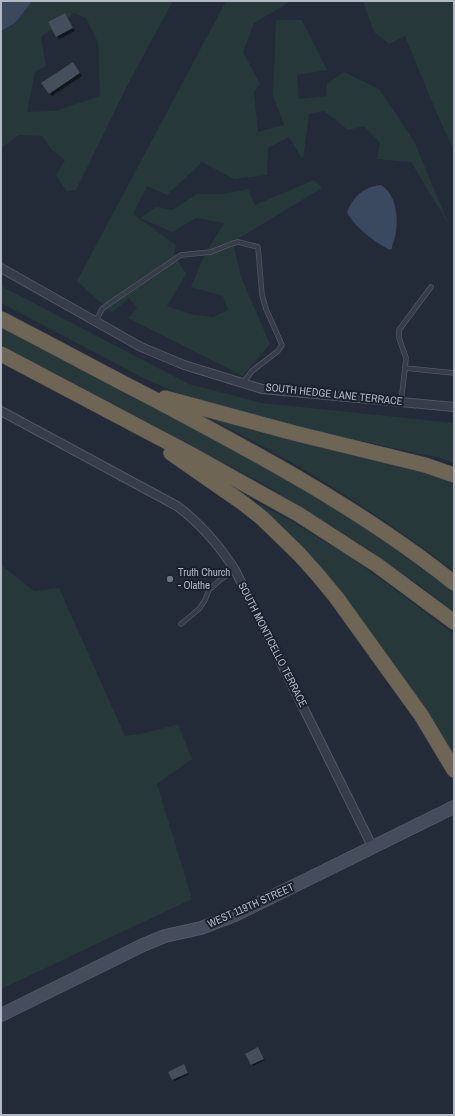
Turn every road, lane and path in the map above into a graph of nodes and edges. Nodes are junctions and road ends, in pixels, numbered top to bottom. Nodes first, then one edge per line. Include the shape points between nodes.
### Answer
1 (1, 268) edge
2 (431, 287) dead end
3 (1, 318) edge
4 (96, 322) junction
5 (1, 354) edge
6 (405, 368) junction
7 (454, 373) edge
8 (243, 383) junction
9 (134, 389) junction
10 (401, 402) junction
11 (454, 407) edge
12 (1, 411) edge
13 (118, 416) junction
14 (454, 475) edge
15 (235, 570) junction
16 (454, 583) edge
17 (454, 622) edge
18 (181, 624) dead end
19 (454, 770) edge
20 (454, 807) edge
21 (373, 848) junction
22 (1, 1015) edge

1 - 4 street, SOUTH HEDGE LANE TERRACE
2 - 6 lane via 399,330 406,358
3 - 9 highway
4 - 8 street, SOUTH HEDGE LANE TERRACE via 141,347 184,365
4 - 8 lane via 102,310 110,303 180,255 211,252 238,242 258,247 262,295 282,345 252,371
5 - 13 highway
6 - 7 lane
6 - 10 lane
8 - 10 street, SOUTH HEDGE LANE TERRACE via 262,389
9 - 14 highway
9 - 16 highway via 311,485 395,539
10 - 11 street, SOUTH HEDGE LANE TERRACE
12 - 15 street, SOUTH MONTICELLO TERRACE via 189,514 212,537
13 - 17 highway via 298,514 377,565
13 - 19 highway via 243,503 299,554 366,637
15 - 18 lane via 209,590 199,609
15 - 21 street, SOUTH MONTICELLO TERRACE
20 - 21 main road, WEST 119TH STREET
21 - 22 main road, WEST 119TH STREET via 220,922 165,936 144,945

